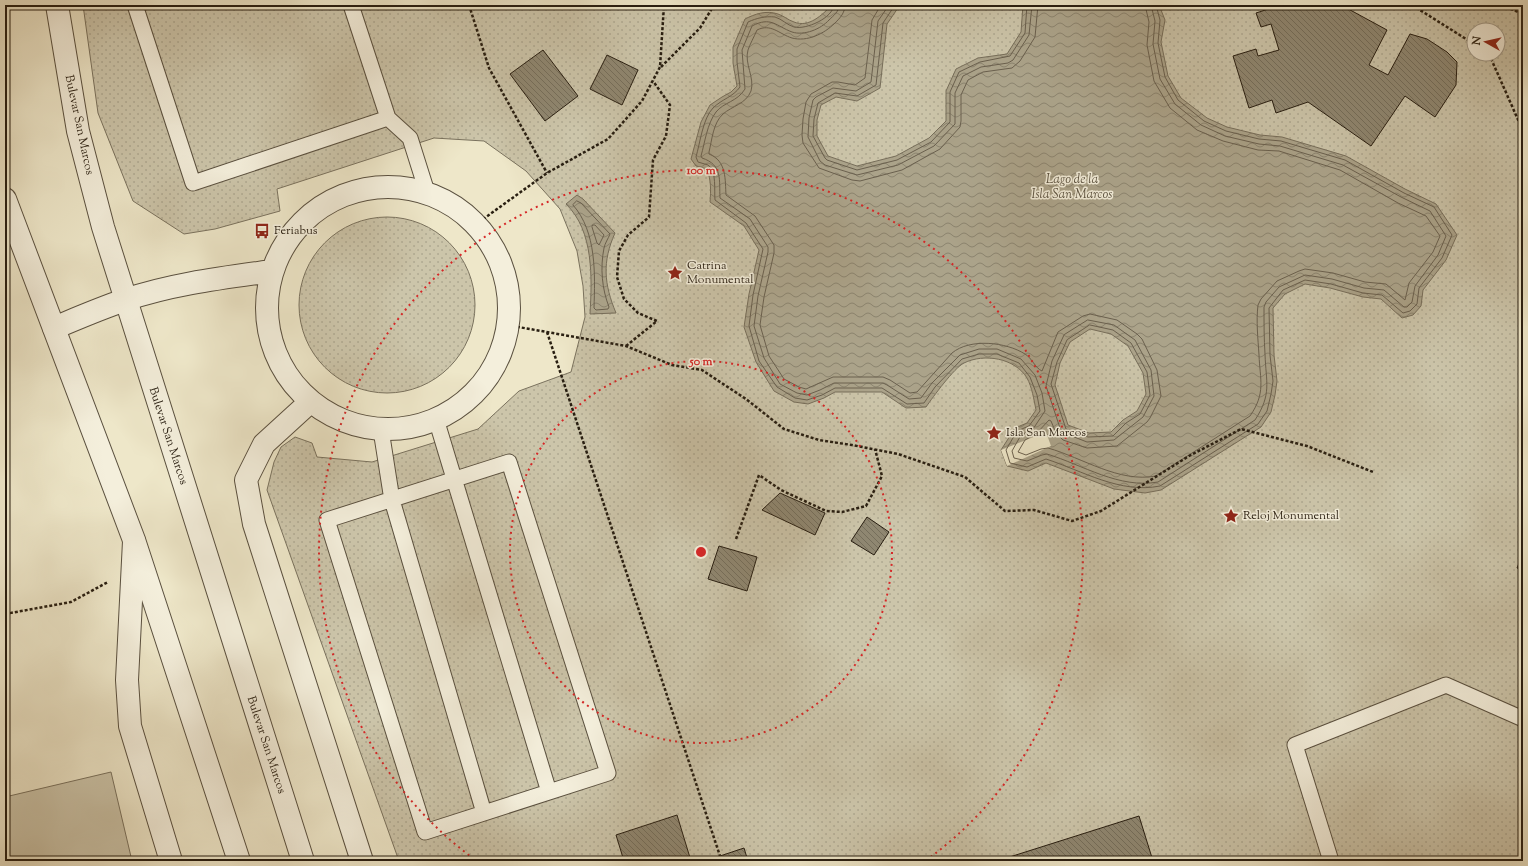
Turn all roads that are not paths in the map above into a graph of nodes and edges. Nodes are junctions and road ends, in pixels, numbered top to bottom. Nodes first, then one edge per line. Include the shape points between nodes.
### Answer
1 (57, 5) edge
2 (135, 5) edge
3 (352, 5) edge
4 (388, 118) junction
5 (427, 192) junction
6 (5, 199) edge
7 (272, 271) junction
8 (126, 300) junction
9 (54, 328) junction
10 (310, 402) junction
11 (436, 418) junction
12 (381, 430) junction
13 (454, 479) junction
14 (392, 500) junction
15 (134, 540) junction
16 (1523, 719) edge
17 (548, 792) junction
18 (484, 813) junction
19 (171, 861) edge
20 (239, 861) edge
21 (302, 861) edge
22 (362, 861) edge
23 (1331, 861) edge

1 - 8 street, Bulevar San Marcos via 78,131 103,227
2 - 4 lane via 193,183
3 - 4 lane
4 - 5 lane via 410,138
5 - 7 street via 389,186 351,191 316,209 289,236
5 - 11 street via 461,210 488,238 504,273 509,311 502,350 483,384 455,410
6 - 9 street
7 - 8 street via 195,282
7 - 10 street via 266,307 271,343 286,376
8 - 9 street
8 - 21 street, Bulevar San Marcos
9 - 15 street
10 - 12 street via 344,422
10 - 22 street via 264,444 246,480 254,524
11 - 12 street via 420,426
11 - 13 lane
12 - 14 lane
13 - 14 lane
13 - 17 lane
13 - 17 lane via 509,462 608,774
14 - 18 lane
14 - 18 lane via 327,520 425,832
15 - 19 street via 127,680 130,726
15 - 20 street
16 - 23 lane via 1446,685 1295,745
17 - 18 lane

